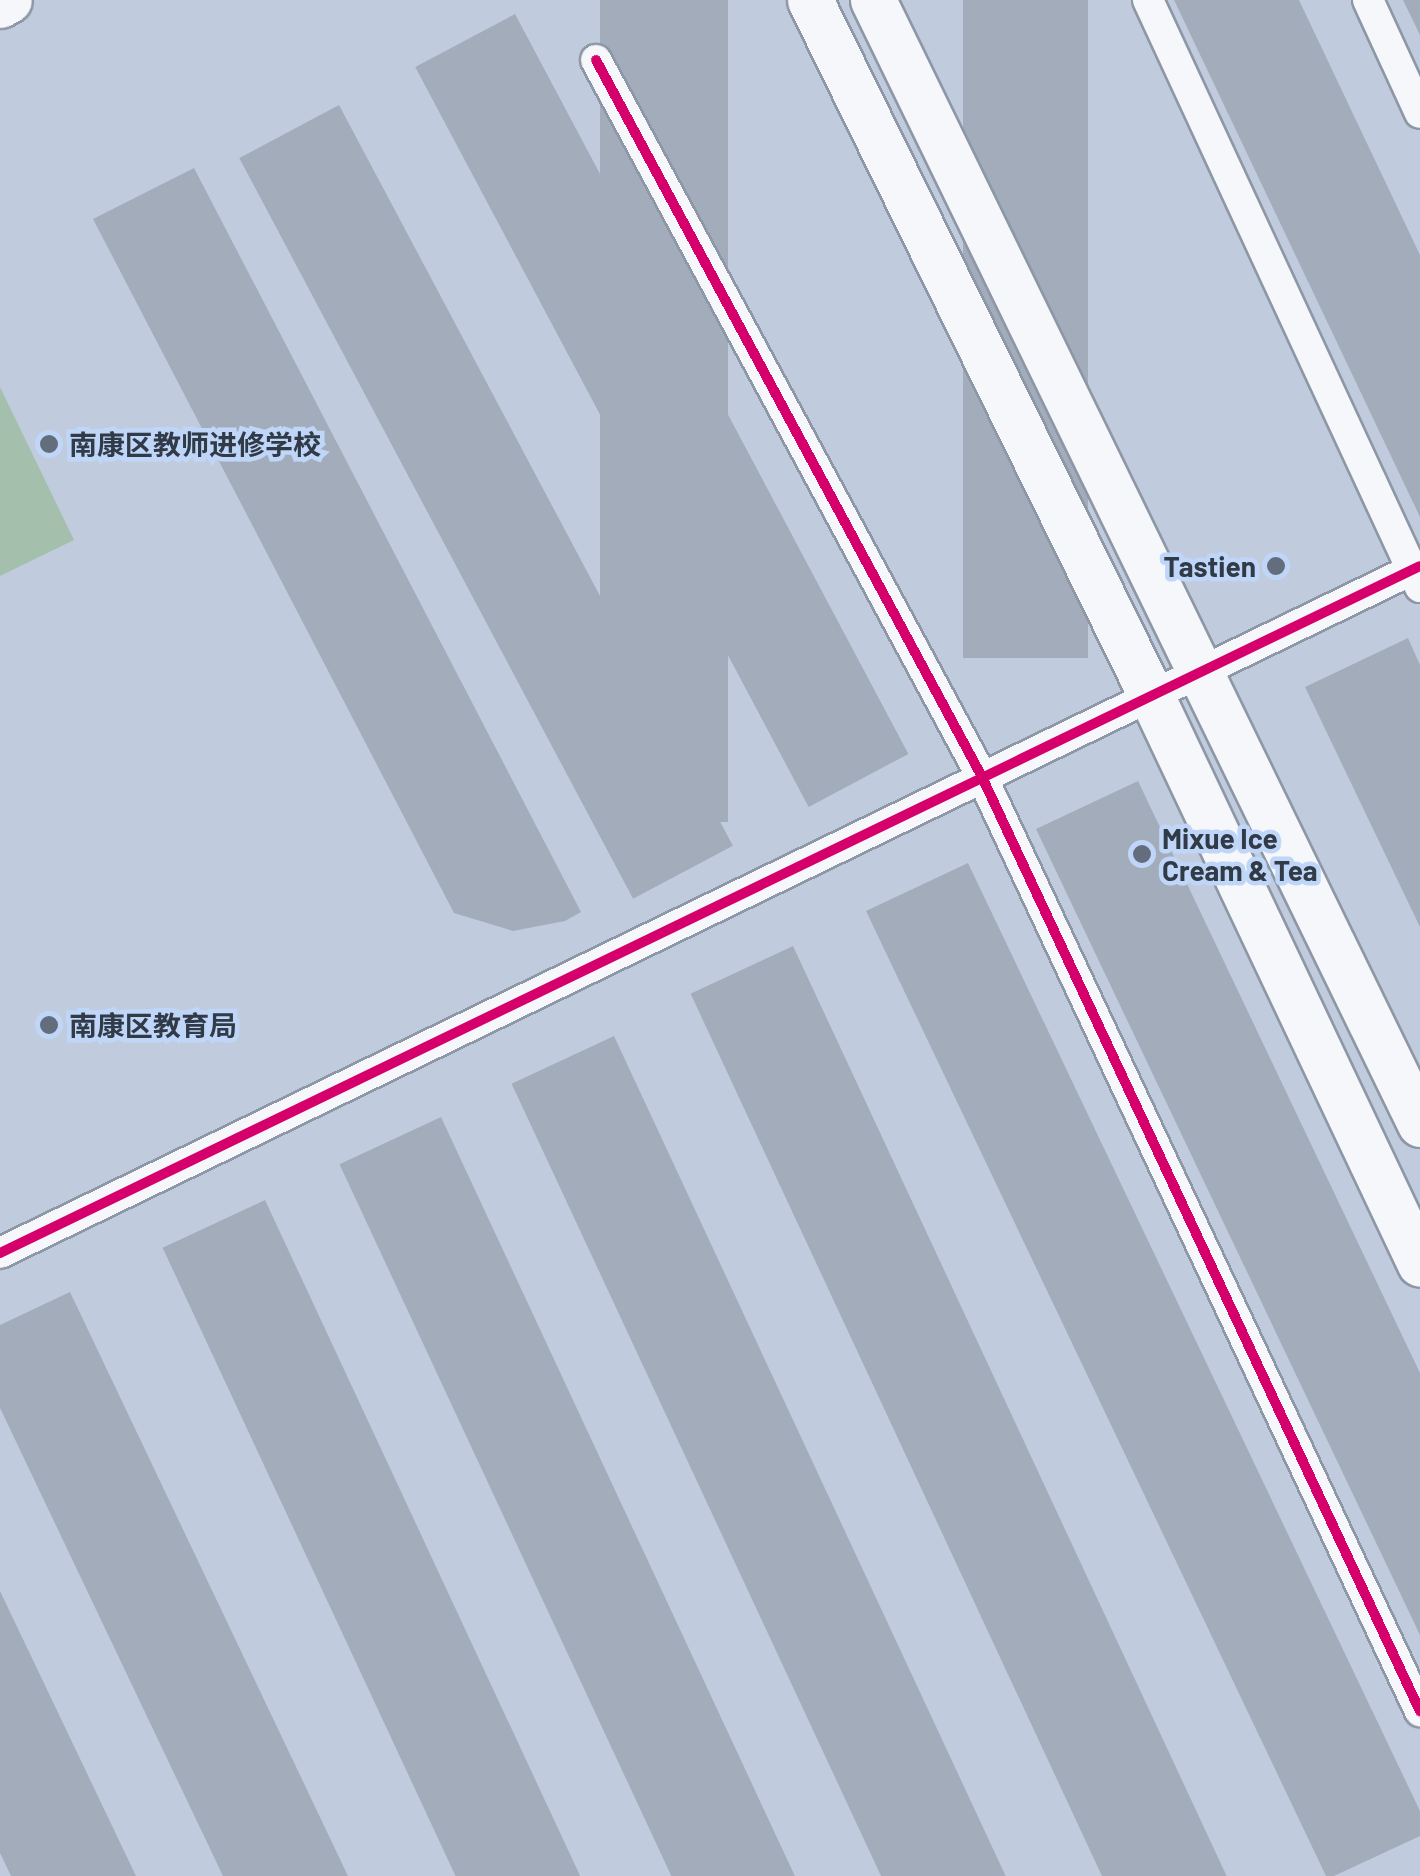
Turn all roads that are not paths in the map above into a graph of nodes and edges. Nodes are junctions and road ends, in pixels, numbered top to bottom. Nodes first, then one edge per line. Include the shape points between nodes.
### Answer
1 (10, 0) edge
2 (810, 0) edge
3 (873, 0) edge
4 (1148, 0) edge
5 (1368, 0) edge
6 (0, 5) edge
7 (596, 60) dead end
8 (1420, 113) edge
9 (1417, 574) edge
10 (1200, 672) junction
11 (1152, 696) junction
12 (982, 777) junction
13 (1420, 1124) edge
14 (0, 1253) edge
15 (1420, 1264) edge
16 (1420, 1711) edge

1 - 6 main road
2 - 11 main road
3 - 10 main road
4 - 9 street
5 - 8 street
7 - 12 street
9 - 10 street
10 - 11 street
10 - 13 main road
11 - 12 street
11 - 15 main road
12 - 14 street
12 - 16 street

